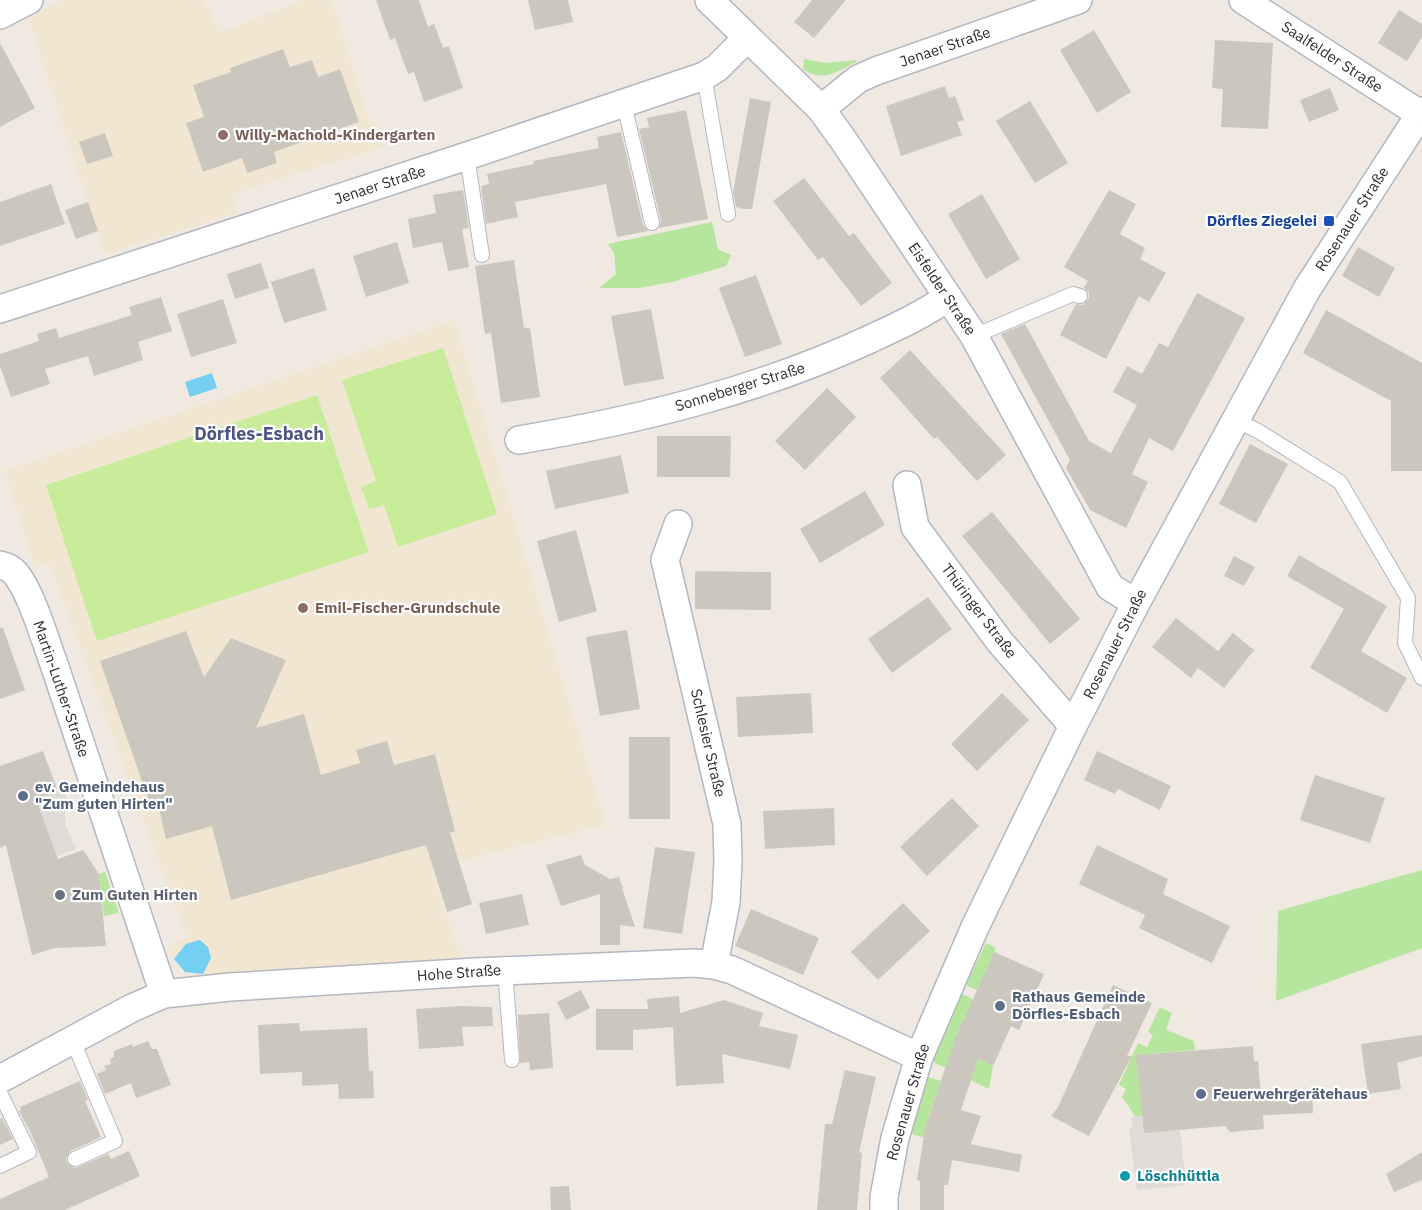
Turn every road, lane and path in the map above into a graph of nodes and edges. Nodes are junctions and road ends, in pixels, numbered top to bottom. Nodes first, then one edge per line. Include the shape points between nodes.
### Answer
1 (709, 0) edge
2 (1078, 0) edge
3 (1243, 0) edge
4 (747, 38) junction
5 (704, 76) junction
6 (624, 104) junction
7 (821, 109) junction
8 (1418, 123) edge
9 (466, 156) junction
10 (728, 214) dead end
11 (652, 223) dead end
12 (482, 255) dead end
13 (1080, 296) dead end
14 (948, 297) junction
15 (0, 309) edge
16 (974, 336) junction
17 (1236, 420) junction
18 (519, 440) dead end
19 (907, 485) dead end
20 (678, 524) dead end
21 (0, 565) edge
22 (1136, 603) junction
23 (1422, 678) edge
24 (1073, 726) junction
25 (714, 965) junction
26 (505, 970) junction
27 (164, 994) junction
28 (73, 1041) junction
29 (918, 1057) junction
30 (512, 1060) dead end
31 (0, 1079) edge
32 (0, 1093) edge
33 (75, 1159) dead end
34 (0, 1166) edge
35 (884, 1210) edge

1 - 4 street, Eisfelder Straße
2 - 7 street, Jenaer Straße via 876,71 858,79
3 - 8 street, Saalfelder Straße
4 - 5 street, Jenaer Straße
4 - 7 street, Eisfelder Straße
5 - 6 street, Jenaer Straße
5 - 10 lane
6 - 9 street, Jenaer Straße
6 - 11 lane
7 - 14 street, Eisfelder Straße
8 - 17 street, Rosenauer Straße via 1307,289
9 - 12 lane
9 - 15 street, Jenaer Straße
13 - 16 lane via 1073,294
14 - 16 street, Eisfelder Straße
14 - 18 street, Sonneberger Straße via 926,312 804,368 727,394
16 - 22 street, Eisfelder Straße via 1110,587
17 - 22 street, Rosenauer Straße
17 - 23 lane via 1340,482 1408,598 1405,643
19 - 24 street, Thüringer Straße via 915,527 1000,642
20 - 25 street, Schlesier Straße via 665,560 727,824 726,902
21 - 27 street, Martin-Luther-Straße via 12,570 35,613
22 - 24 street, Rosenauer Straße
24 - 29 street, Rosenauer Straße via 975,927
25 - 26 street, Hohe Straße
25 - 29 street, Hohe Straße
26 - 27 street, Hohe Straße
26 - 30 lane
27 - 28 street, Hohe Straße
28 - 31 street, Hohe Straße
28 - 33 lane via 115,1141
29 - 35 street, Rosenauer Straße via 895,1138
32 - 34 lane via 29,1152

